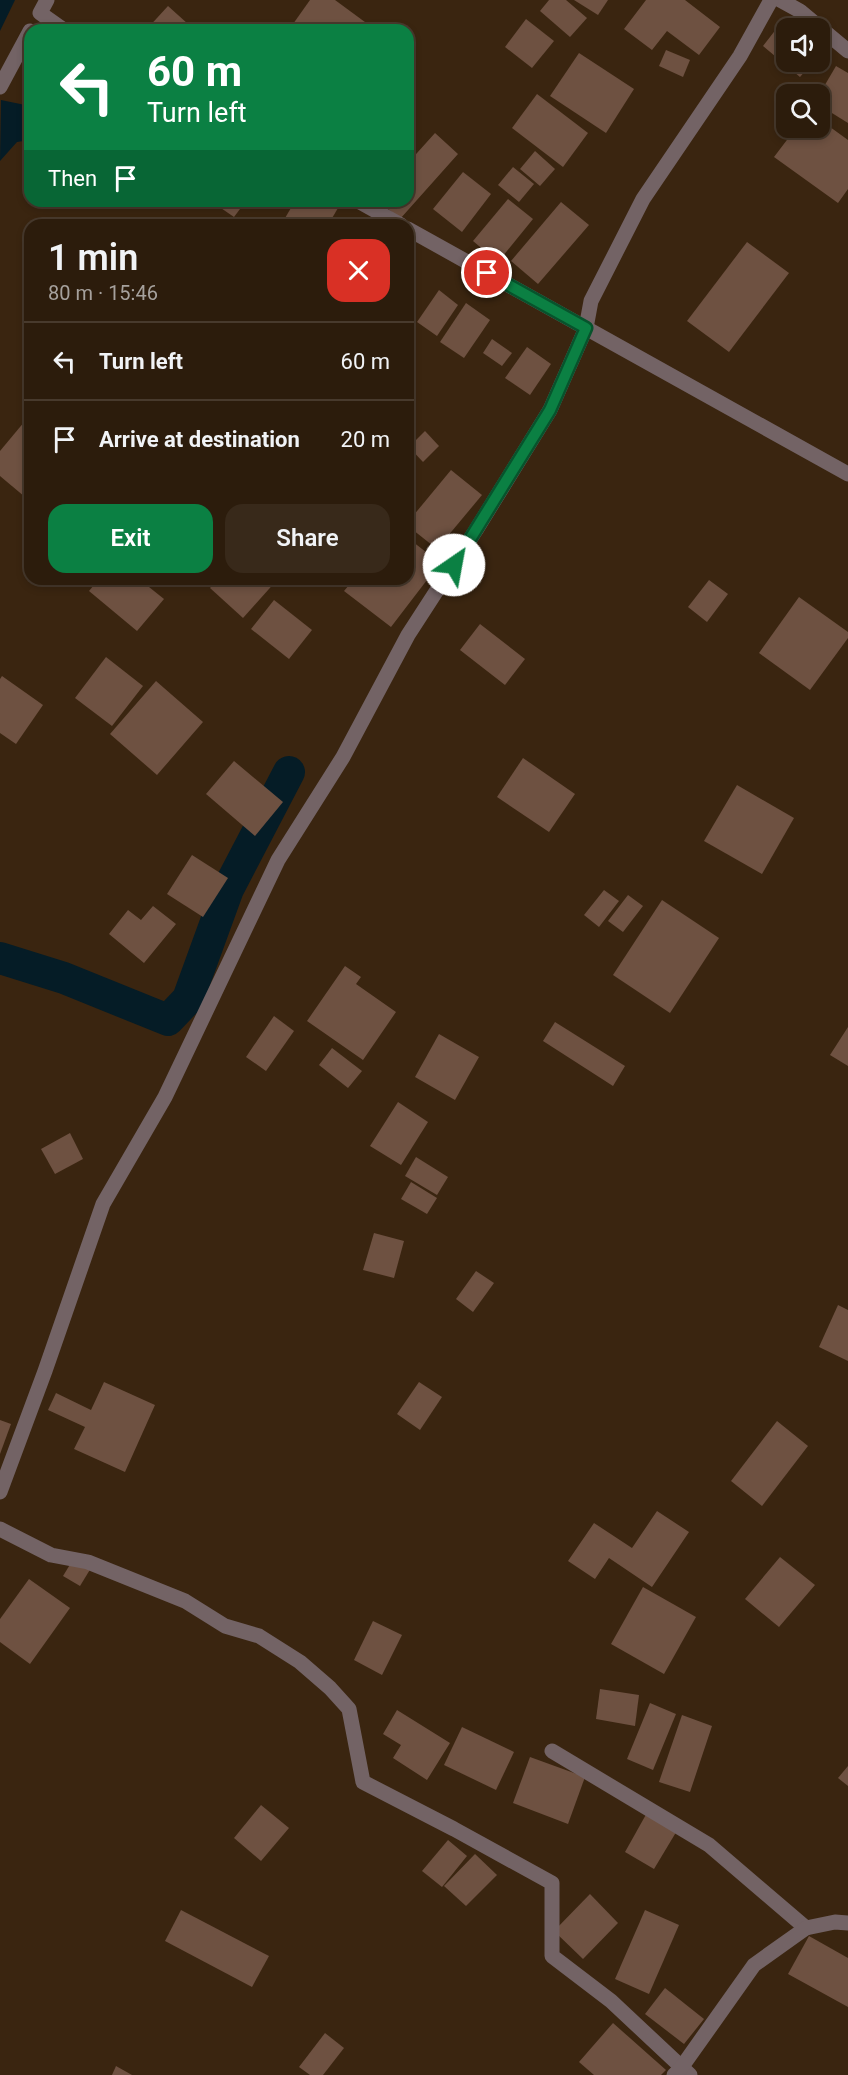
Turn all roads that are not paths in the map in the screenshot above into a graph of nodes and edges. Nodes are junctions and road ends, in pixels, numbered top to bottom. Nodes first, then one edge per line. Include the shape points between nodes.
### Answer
1 (771, 0) edge
2 (780, 0) edge
3 (43, 6) edge
4 (34, 24) edge
5 (59, 24) edge
6 (24, 42) edge
7 (848, 51) edge
8 (0, 87) edge
9 (369, 207) edge
10 (390, 219) edge
11 (414, 232) edge
12 (586, 328) junction
13 (848, 474) edge
14 (0, 1492) edge
15 (0, 1529) edge
16 (552, 1751) dead end
17 (848, 1923) edge
18 (806, 1928) junction
19 (682, 2073) edge

1 - 12 street via 740,56 643,199 591,301
2 - 7 street via 800,11
3 - 4 street
3 - 5 street
6 - 8 street
9 - 10 street
11 - 12 street
12 - 13 street
12 - 14 street via 550,410 408,635 343,756 278,860 165,1097 103,1204
15 - 19 street via 51,1555 88,1562 185,1601 225,1626 259,1636 300,1662 349,1709 363,1782 552,1883 552,1956 611,2001
16 - 18 street via 709,1845
17 - 18 street
18 - 19 street via 754,1965

